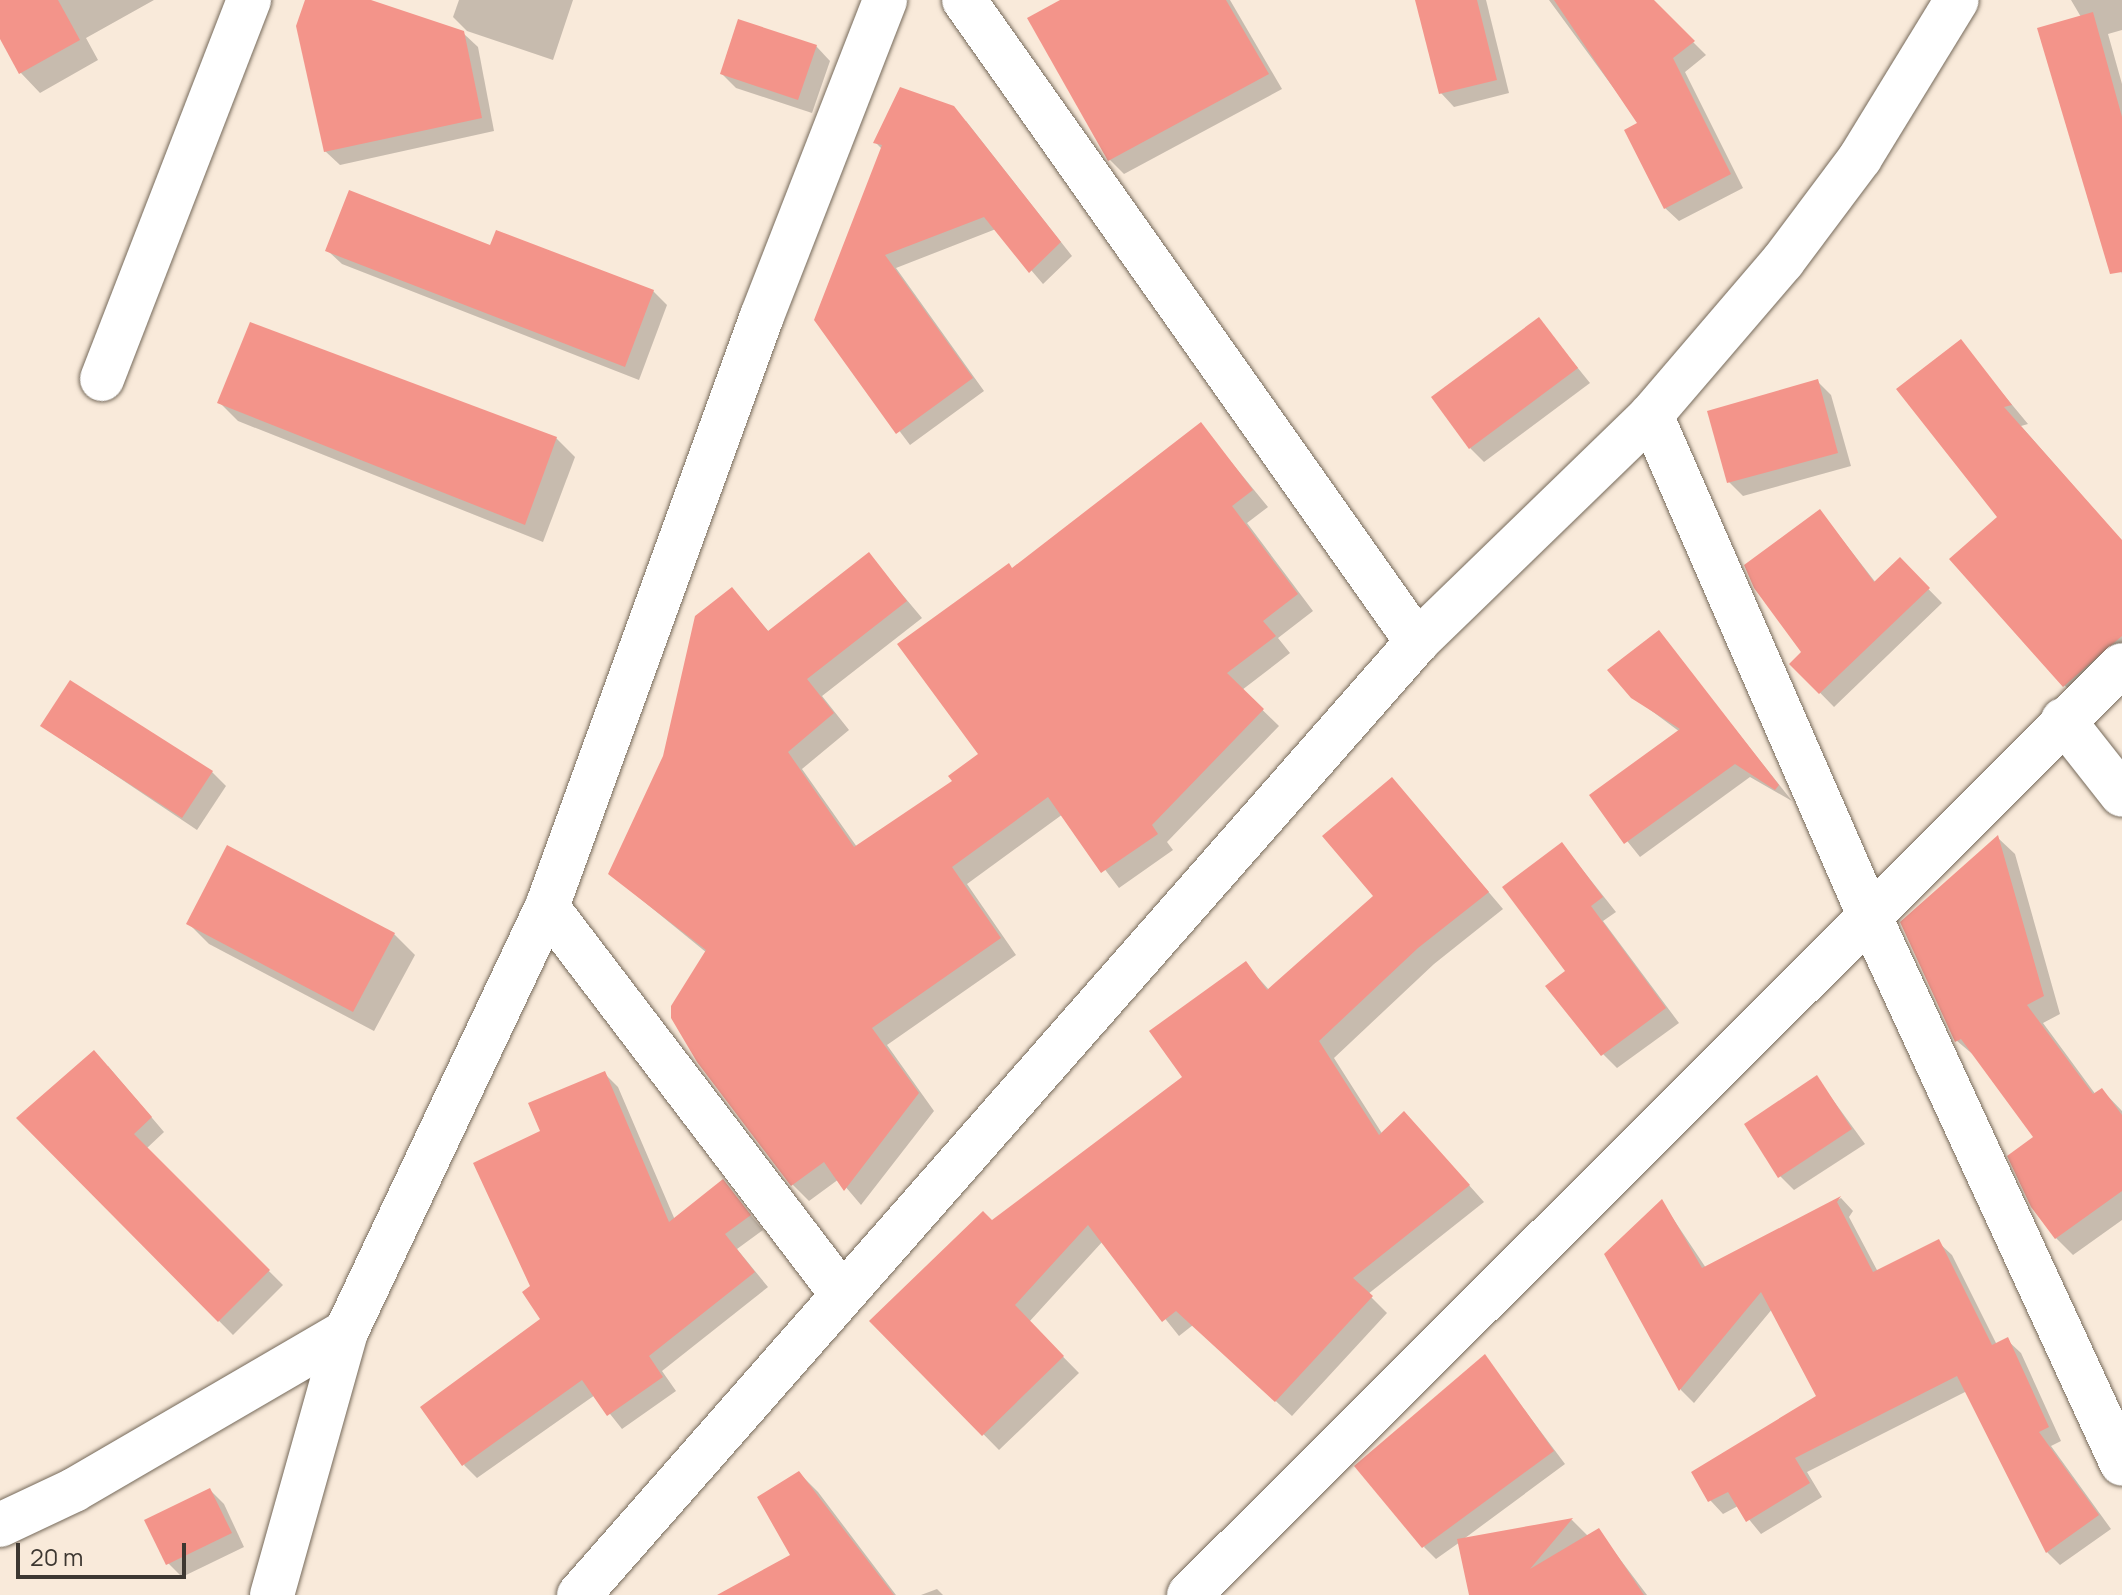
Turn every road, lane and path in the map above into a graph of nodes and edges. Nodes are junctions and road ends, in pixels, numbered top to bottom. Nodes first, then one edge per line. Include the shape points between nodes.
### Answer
1 (249, 0) edge
2 (885, 0) edge
3 (964, 0) edge
4 (1957, 0) edge
5 (102, 379) dead end
6 (1651, 415) junction
7 (1417, 642) junction
8 (2122, 665) edge
9 (2063, 720) junction
10 (2122, 795) edge
11 (547, 907) junction
12 (1869, 915) junction
13 (842, 1294) junction
14 (346, 1332) junction
15 (2122, 1464) edge
16 (0, 1525) edge
17 (272, 1595) edge
18 (579, 1595) edge
19 (1189, 1595) edge

1 - 5 street
2 - 11 street via 762,316
3 - 7 street
4 - 6 street via 1860,158 1783,261
6 - 7 street
6 - 12 street
7 - 13 street
8 - 9 street
9 - 10 street
9 - 12 street
11 - 13 street
11 - 14 street
12 - 15 street
12 - 19 street
13 - 18 street
14 - 16 street via 74,1490
14 - 17 street

